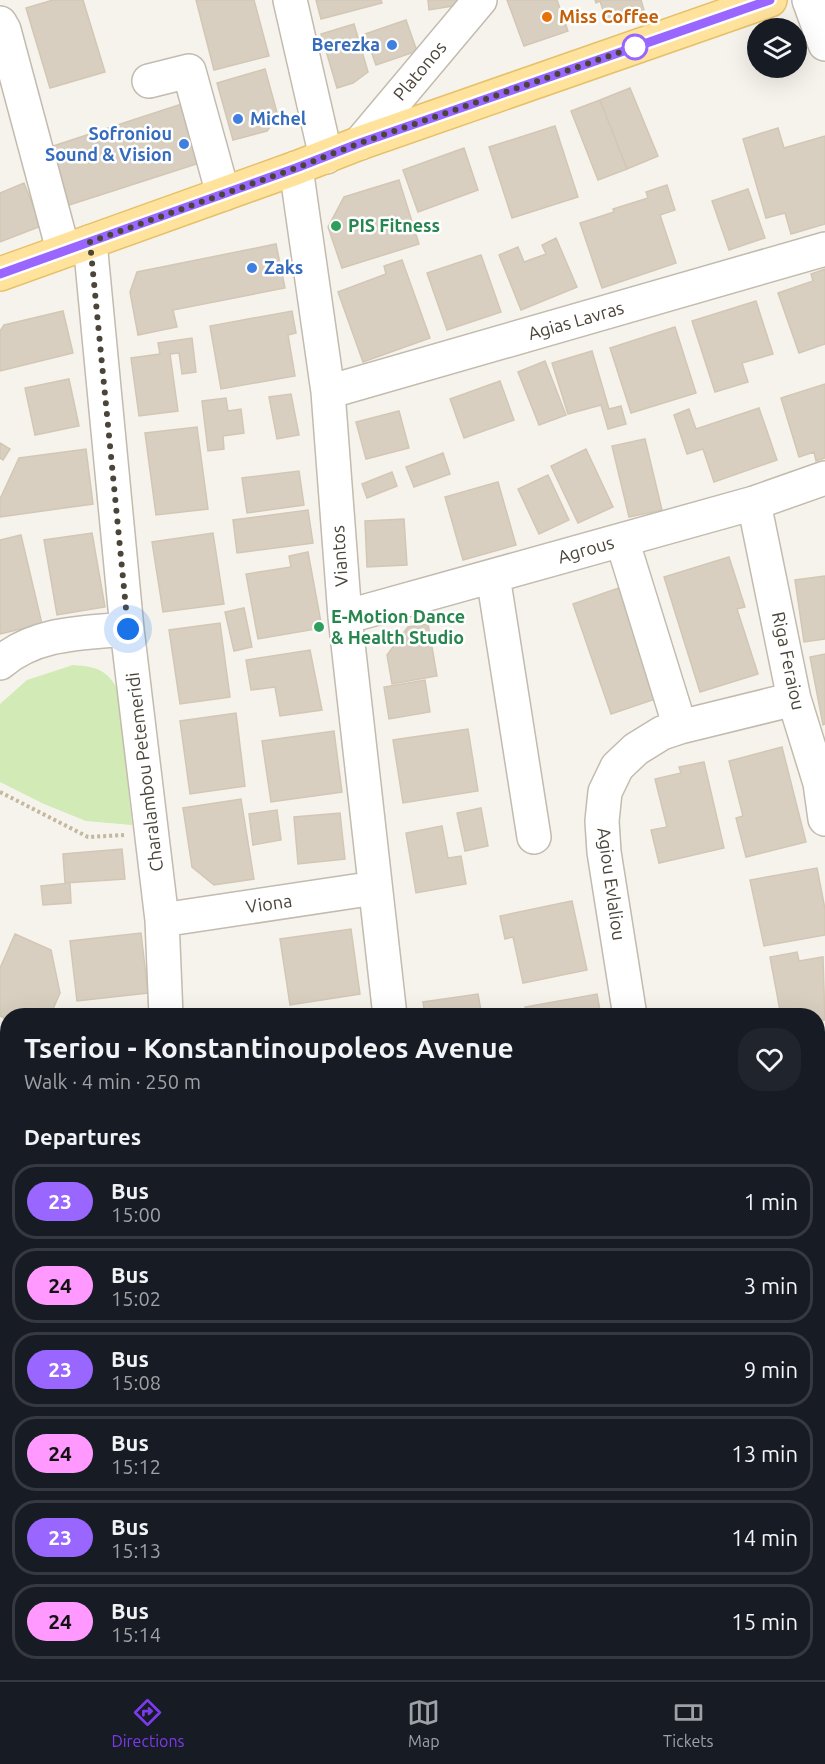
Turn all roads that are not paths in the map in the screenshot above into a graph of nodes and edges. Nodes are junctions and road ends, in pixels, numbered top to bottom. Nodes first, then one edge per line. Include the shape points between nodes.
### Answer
1 (290, 0) edge
2 (480, 0) edge
3 (770, 0) edge
4 (809, 0) edge
5 (0, 23) edge
6 (825, 44) edge
7 (149, 81) dead end
8 (360, 143) junction
9 (326, 157) junction
10 (296, 168) junction
11 (223, 194) junction
12 (76, 246) junction
13 (825, 249) edge
14 (0, 274) edge
15 (328, 392) junction
16 (825, 478) edge
17 (754, 503) junction
18 (622, 540) junction
19 (493, 576) junction
20 (345, 616) junction
21 (128, 629) junction
22 (0, 663) edge
23 (794, 699) junction
24 (680, 727) junction
25 (822, 782) edge
26 (825, 819) edge
27 (534, 837) dead end
28 (375, 888) junction
29 (162, 920) junction
30 (166, 1008) edge
31 (389, 1008) edge
32 (629, 1008) edge

1 - 9 street
2 - 8 street, Platonos
3 - 8 main road
4 - 6 street
5 - 12 street, Charalambou Petemeridi
7 - 11 street via 189,71
8 - 9 main road
9 - 10 main road
10 - 11 main road
10 - 15 street, Viantos
11 - 12 main road
12 - 14 main road
12 - 21 street, Charalambou Petemeridi
13 - 15 street, Agias Lavras
15 - 20 street, Viantos
16 - 17 street, Agrous
17 - 18 street, Agrous
17 - 23 street, Riga Feraiou
18 - 19 street, Agrous
18 - 24 street
19 - 20 street, Agrous
19 - 27 street
20 - 28 street, Viantos
21 - 22 street via 59,634 29,645
21 - 29 street, Charalambou Petemeridi
23 - 24 street, Agiou Evlaliou
23 - 25 street, Riga Feraiou
24 - 32 street, Agiou Evlaliou via 636,749 617,767 605,792 604,852
25 - 26 street, Riga Feraiou
28 - 29 street, Viona
28 - 31 street, Viantos
29 - 30 street, Charalambou Petemeridi

